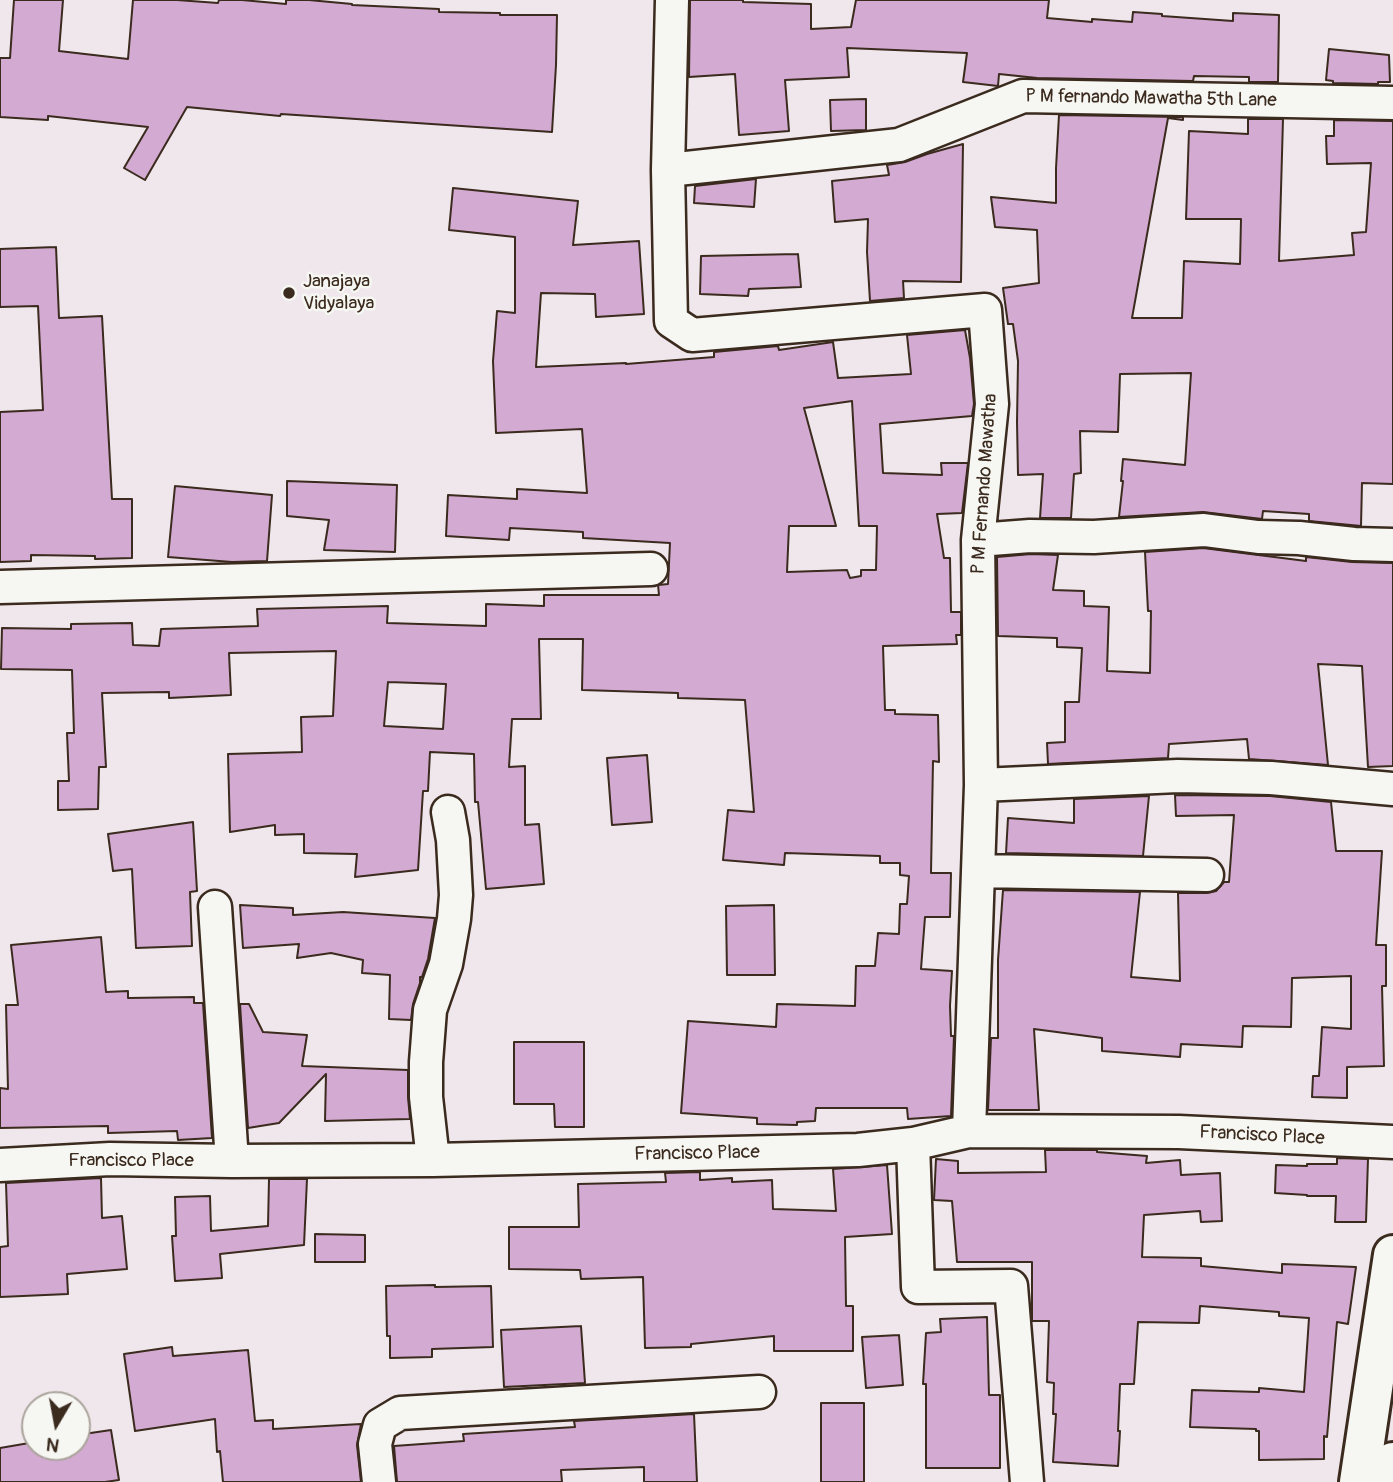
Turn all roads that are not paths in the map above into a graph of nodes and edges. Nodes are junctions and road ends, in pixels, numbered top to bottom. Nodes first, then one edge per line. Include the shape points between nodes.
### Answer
1 (672, 0) edge
2 (1393, 103) edge
3 (668, 170) junction
4 (978, 540) junction
5 (1393, 545) edge
6 (650, 569) dead end
7 (0, 587) edge
8 (981, 785) junction
9 (1393, 789) edge
10 (448, 811) dead end
11 (978, 871) junction
12 (1207, 875) dead end
13 (215, 907) dead end
14 (968, 1131) junction
15 (1393, 1142) edge
16 (913, 1144) junction
17 (433, 1160) junction
18 (232, 1161) junction
19 (0, 1165) edge
20 (1393, 1255) edge
21 (759, 1392) dead end
22 (1393, 1462) edge
23 (379, 1482) edge
24 (1027, 1482) edge
25 (1359, 1482) edge
26 (1390, 1482) edge

1 - 3 street, P M Fernando Mawatha
2 - 3 street, P M fernando Mawatha 5th Lane via 1023,96 899,145
3 - 4 street, P M Fernando Mawatha via 671,321 692,335 985,310 992,404
4 - 5 street via 1204,530
4 - 8 street, P M Fernando Mawatha
6 - 7 street
8 - 9 street via 1178,776 1271,778
8 - 11 street, P M Fernando Mawatha
10 - 17 street via 454,919 446,964 430,1010 425,1062
11 - 12 street
11 - 14 street, P M Fernando Mawatha
13 - 18 street
14 - 15 street, Francisco Place via 1179,1132
14 - 16 street, Francisco Place
16 - 17 street, Francisco Place via 858,1150
16 - 24 street via 918,1287 1011,1286
17 - 18 street, Francisco Place
18 - 19 street, Francisco Place via 110,1159
20 - 25 main road
21 - 23 street via 400,1413 380,1425 375,1444
22 - 26 main road

